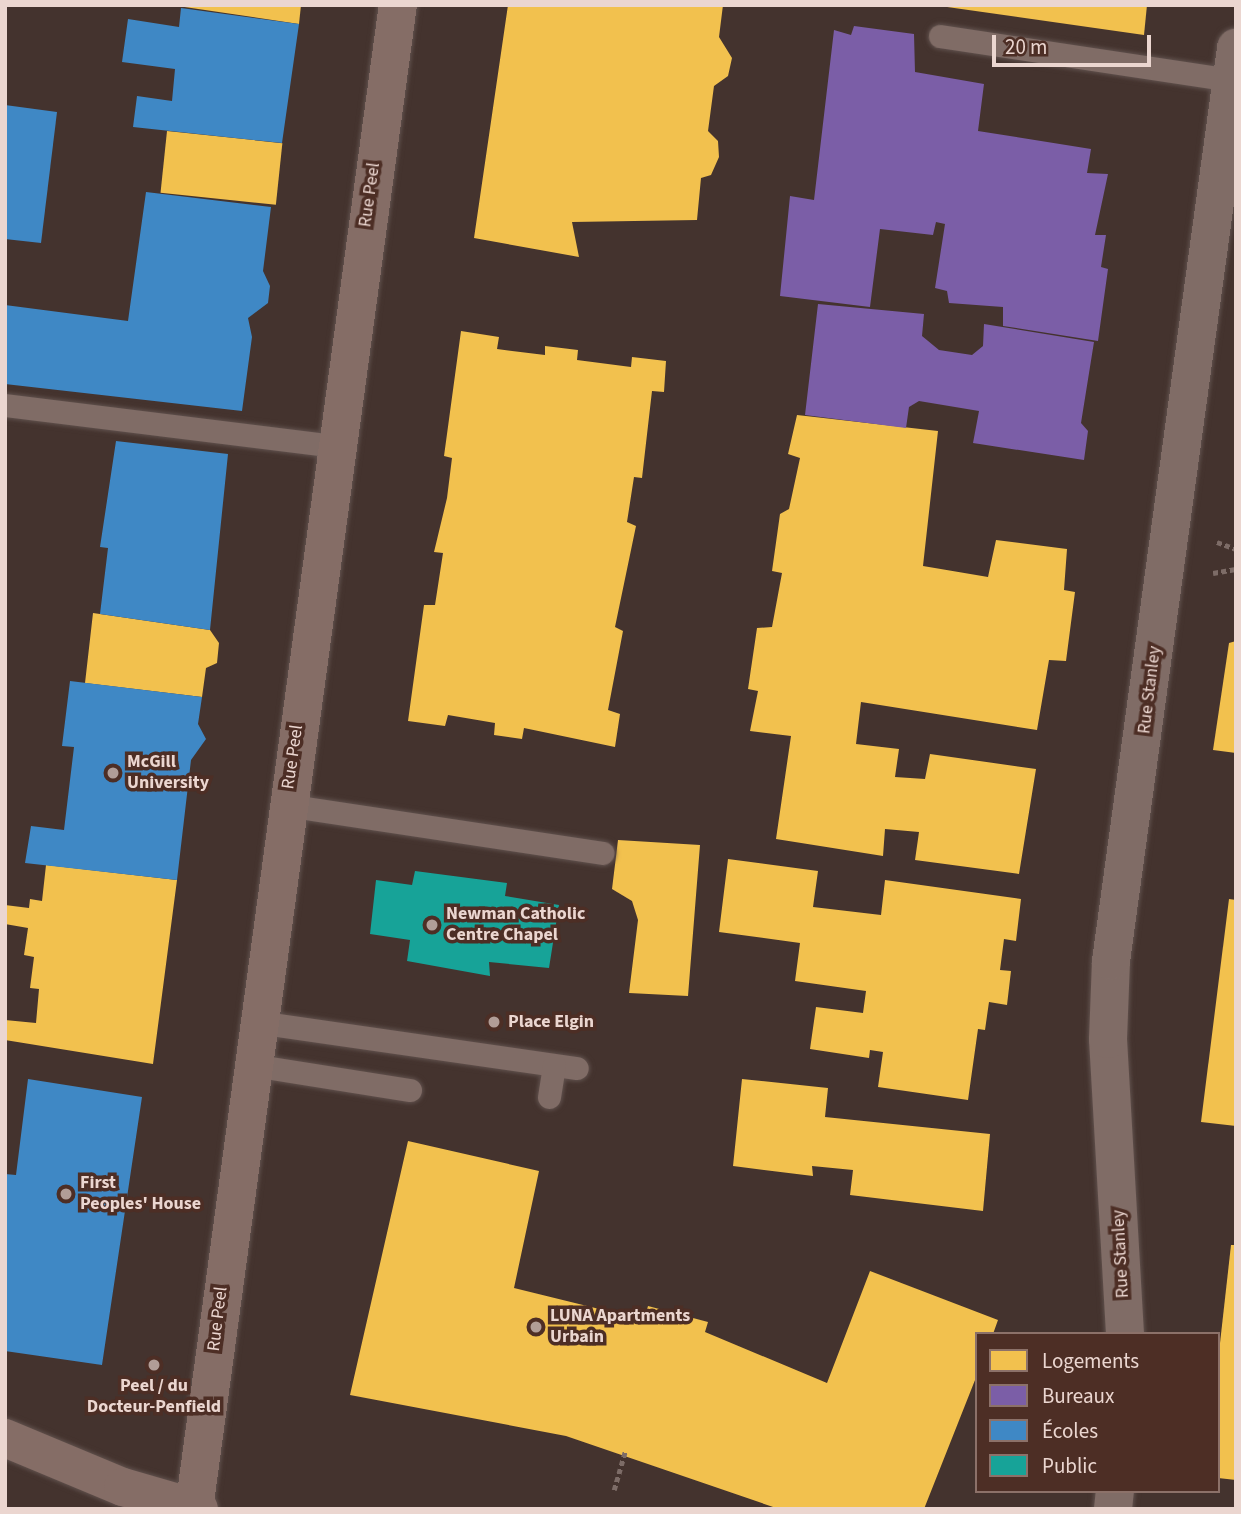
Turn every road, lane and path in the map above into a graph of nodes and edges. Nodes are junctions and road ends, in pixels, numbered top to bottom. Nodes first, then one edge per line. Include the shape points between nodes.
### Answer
1 (398, 5) edge
2 (940, 36) dead end
3 (1234, 64) edge
4 (5, 405) edge
5 (334, 446) junction
6 (1217, 542) dead end
7 (1236, 549) edge
8 (1236, 569) edge
9 (1216, 574) dead end
10 (286, 805) junction
11 (602, 853) dead end
12 (257, 1022) junction
13 (251, 1065) junction
14 (554, 1065) junction
15 (577, 1068) dead end
16 (410, 1090) dead end
17 (550, 1097) dead end
18 (1125, 1332) edge
19 (5, 1438) edge
20 (625, 1452) dead end
21 (614, 1490) dead end
22 (196, 1508) edge

1 - 5 street, Rue Peel
2 - 3 lane
3 - 18 street, Rue Stanley via 1111,961 1108,1040
4 - 5 lane
5 - 10 street, Rue Peel
6 - 7 path
8 - 9 path
10 - 11 lane
10 - 12 street, Rue Peel
12 - 13 street, Rue Peel
12 - 14 lane
13 - 16 lane
13 - 22 street, Rue Peel
14 - 15 lane
14 - 17 lane
19 - 22 street via 122,1487
20 - 21 path

